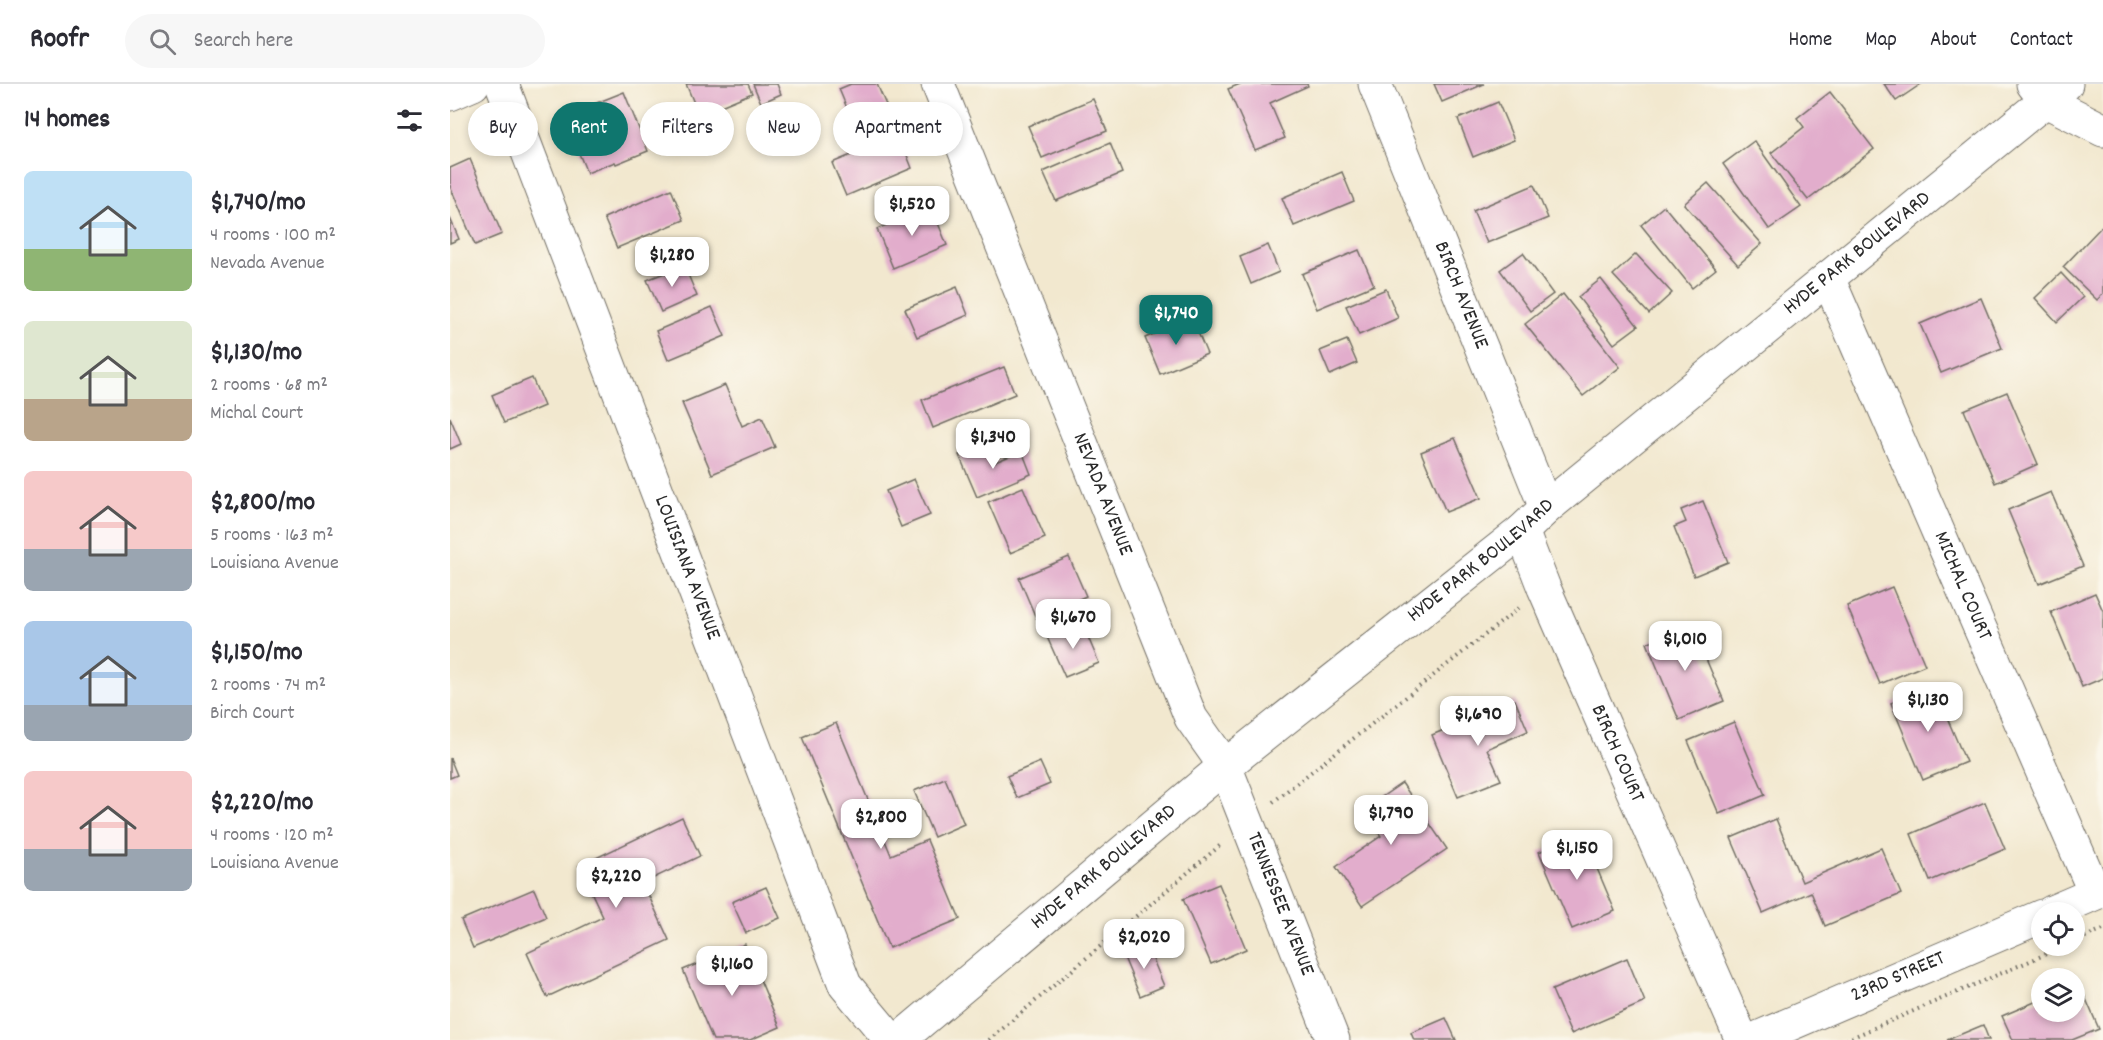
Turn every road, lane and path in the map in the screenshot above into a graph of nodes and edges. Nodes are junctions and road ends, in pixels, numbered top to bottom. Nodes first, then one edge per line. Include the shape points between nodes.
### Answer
1 (473, 84) edge
2 (502, 84) edge
3 (938, 84) edge
4 (1375, 84) edge
5 (2048, 90) edge
6 (450, 94) edge
7 (2103, 130) edge
8 (1828, 278) junction
9 (1546, 508) junction
10 (1522, 531) junction
11 (1544, 588) junction
12 (1225, 766) junction
13 (1248, 822) junction
14 (2099, 891) edge
15 (2074, 902) edge
16 (2031, 921) edge
17 (2103, 930) edge
18 (2085, 937) edge
19 (2041, 956) edge
20 (891, 1040) edge
21 (899, 1040) edge
22 (990, 1040) edge
23 (1333, 1040) edge
24 (1742, 1040) edge
25 (1753, 1040) edge
26 (1846, 1040) edge

1 - 6 street
2 - 20 street, LOUISIANA AVENUE via 845,985
3 - 12 street, NEVADA AVENUE via 1191,718
4 - 9 street, BIRCH AVENUE
5 - 7 street
5 - 8 street, HYDE PARK BOULEVARD
8 - 9 street, HYDE PARK BOULEVARD
8 - 14 street, MICHAL COURT
9 - 10 street, HYDE PARK BOULEVARD
10 - 11 street, BIRCH COURT
10 - 12 street, HYDE PARK BOULEVARD
11 - 13 path
11 - 24 street, BIRCH COURT
12 - 13 street, TENNESSEE AVENUE
12 - 21 street, HYDE PARK BOULEVARD
13 - 22 path
13 - 23 street, TENNESSEE AVENUE
14 - 15 street
16 - 25 street, 23RD STREET
17 - 18 path
19 - 26 path

